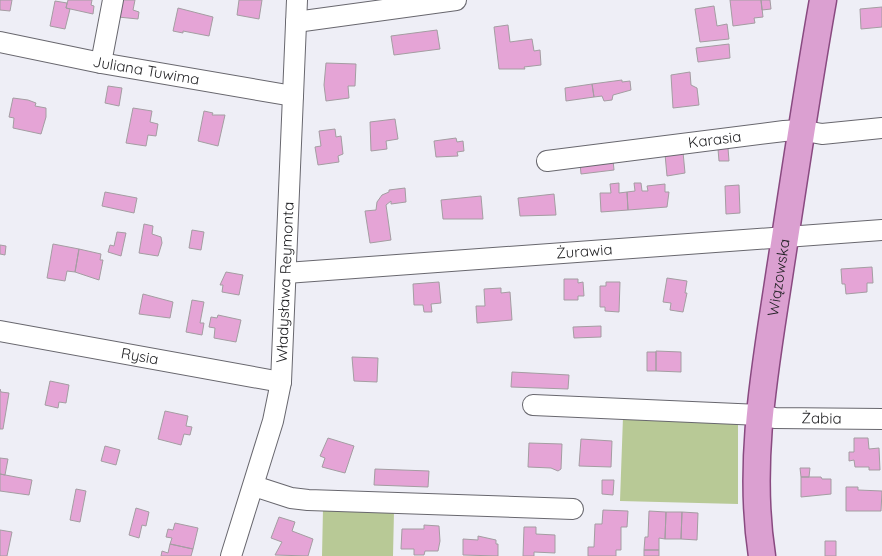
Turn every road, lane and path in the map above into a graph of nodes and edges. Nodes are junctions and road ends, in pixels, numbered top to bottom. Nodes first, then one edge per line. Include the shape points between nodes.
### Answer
1 (113, 0) edge
2 (298, 0) edge
3 (456, 0) edge
4 (823, 0) edge
5 (296, 22) junction
6 (0, 42) edge
7 (101, 63) junction
8 (293, 96) junction
9 (882, 128) edge
10 (800, 130) junction
11 (547, 161) dead end
12 (882, 230) edge
13 (785, 238) junction
14 (286, 273) junction
15 (0, 331) edge
16 (281, 382) junction
17 (533, 405) dead end
18 (760, 415) junction
19 (882, 419) edge
20 (254, 486) junction
21 (573, 509) dead end
22 (231, 556) edge
23 (762, 556) edge

1 - 7 street
2 - 5 street, Władysława Reymonta
3 - 5 street
4 - 10 main road, Wiązowska
5 - 8 street, Władysława Reymonta
6 - 7 street, Juliana Tuwima
7 - 8 street, Juliana Tuwima
8 - 14 street, Władysława Reymonta
9 - 10 street, Karasia via 822,134
10 - 11 street, Karasia
10 - 13 main road, Wiązowska
12 - 13 street, Żurawia
13 - 14 street, Żurawia
13 - 18 main road, Wiązowska
14 - 16 street, Władysława Reymonta
15 - 16 street, Rysia
16 - 20 street, Władysława Reymonta
17 - 18 street, Żabia
18 - 19 street, Żabia via 775,418
18 - 23 main road, Wiązowska via 756,473
20 - 21 street via 308,500
20 - 22 street, Władysława Reymonta

